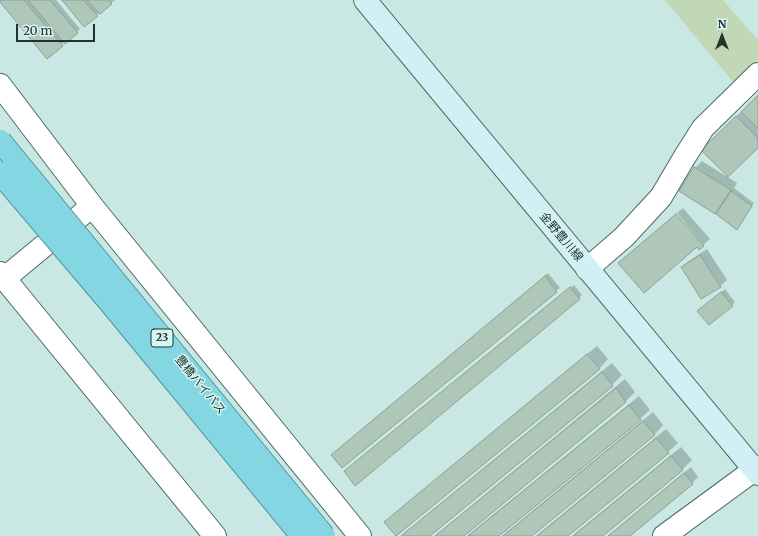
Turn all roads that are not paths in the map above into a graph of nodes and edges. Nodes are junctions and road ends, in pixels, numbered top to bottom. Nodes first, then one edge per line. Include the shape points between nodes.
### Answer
1 (364, 0) edge
2 (758, 74) edge
3 (0, 85) edge
4 (0, 141) edge
5 (0, 173) edge
6 (92, 206) junction
7 (587, 269) junction
8 (2, 275) edge
9 (757, 470) edge
10 (216, 536) edge
11 (302, 536) edge
12 (324, 536) edge
13 (360, 536) edge
14 (664, 536) edge

1 - 7 main road, 金野豊川線
2 - 7 street via 703,128 661,197 624,237
3 - 6 street
4 - 12 highway, 豊橋バイパス / 23, bridge
5 - 11 highway, 豊橋バイパス / 23, bridge
6 - 8 street
6 - 13 street
7 - 9 main road, 金野豊川線
8 - 10 street
9 - 14 street

